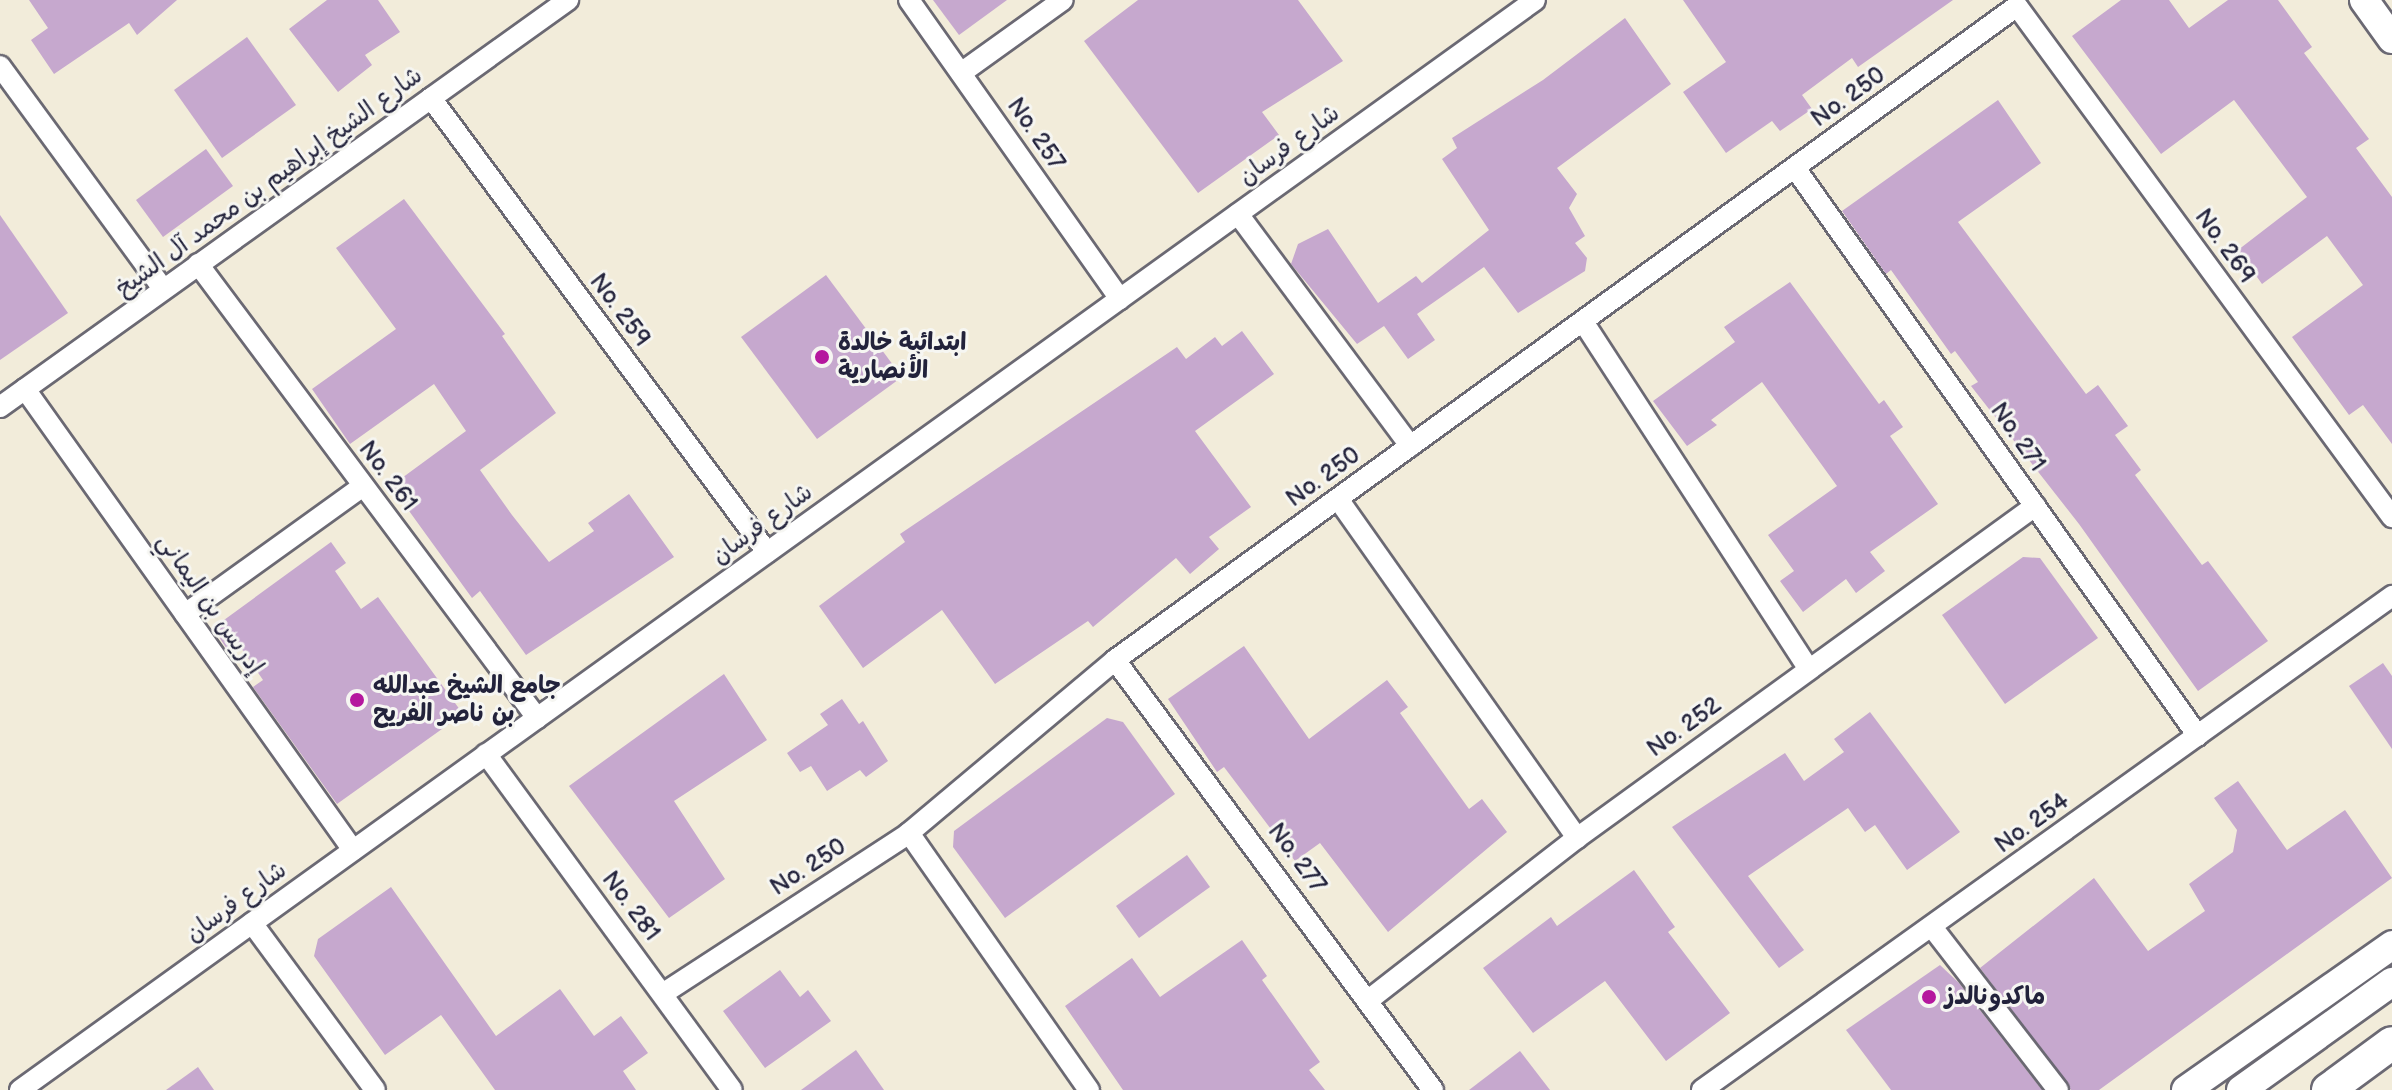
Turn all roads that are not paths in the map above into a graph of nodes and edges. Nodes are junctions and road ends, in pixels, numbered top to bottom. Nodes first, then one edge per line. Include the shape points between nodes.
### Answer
1 (568, 0) edge
2 (909, 0) edge
3 (1063, 0) edge
4 (1535, 0) edge
5 (2364, 0) edge
6 (2017, 6) joint
7 (2392, 39) edge
8 (0, 66) edge
9 (961, 73) junction
10 (431, 98) junction
11 (1795, 168) junction
12 (1238, 214) junction
13 (198, 264) junction
14 (163, 289) junction
15 (1120, 299) junction
16 (1584, 323) junction
17 (25, 389) junction
18 (0, 407) edge
19 (1410, 446) junction
20 (363, 486) junction
21 (1338, 499) junction
22 (2035, 506) junction
23 (2392, 517) edge
24 (767, 552) junction
25 (2392, 596) edge
26 (185, 614) junction
27 (1115, 660) junction
28 (1808, 668) junction
29 (537, 718) junction
30 (2198, 736) junction
31 (486, 754) junction
32 (909, 833) junction
33 (1577, 838) junction
34 (353, 850) junction
35 (252, 923) junction
36 (1932, 927) junction
37 (2392, 945) edge
38 (2392, 982) edge
39 (664, 993) junction
40 (1370, 999) junction
41 (2392, 1043) edge
42 (20, 1090) edge
43 (375, 1090) edge
44 (732, 1090) edge
45 (1089, 1090) edge
46 (1433, 1090) edge
47 (1702, 1090) edge
48 (2058, 1090) edge
49 (2186, 1090) edge
50 (2241, 1090) edge
51 (2328, 1090) edge

1 - 10 street, شارع الشيخ إبراهيم بن محمد آل الشيخ
2 - 9 street, No. 257
3 - 9 street
4 - 12 street, شارع فرسان
5 - 7 main road
6 - 11 street, No. 250
6 - 23 street, No. 269
8 - 14 street
9 - 15 street, No. 257
10 - 13 street, شارع الشيخ إبراهيم بن محمد آل الشيخ
10 - 24 street, No. 259
11 - 16 street, No. 250
11 - 22 street, No. 271
12 - 15 street, شارع فرسان
12 - 19 street
13 - 14 street, شارع الشيخ إبراهيم بن محمد آل الشيخ
13 - 20 street, No. 261
14 - 17 street, شارع الشيخ إبراهيم بن محمد آل الشيخ
15 - 24 street, شارع فرسان
16 - 19 street, No. 250
16 - 28 street
17 - 18 street, شارع الشيخ إبراهيم بن محمد آل الشيخ
17 - 26 street, إدريس بن اليماني
19 - 21 street, No. 250
20 - 26 street
20 - 29 street, No. 261
21 - 27 street, No. 250
21 - 33 street
22 - 28 street, No. 252
22 - 30 street, No. 271
24 - 29 street, شارع فرسان
25 - 30 street, No. 254
26 - 34 street, إدريس بن اليماني
27 - 32 street, No. 250
27 - 40 street, No. 277
28 - 33 street, No. 252
29 - 31 street, شارع فرسان
30 - 36 street, No. 254
31 - 34 street, شارع فرسان
31 - 39 street, No. 281
32 - 39 street, No. 250
32 - 45 street
33 - 40 street, No. 252
34 - 35 street, شارع فرسان
35 - 42 street, شارع فرسان
35 - 43 street
36 - 47 street, No. 254
36 - 48 street
37 - 49 main road
38 - 50 main road
39 - 44 street, No. 281
40 - 46 street, No. 277
41 - 51 main road

